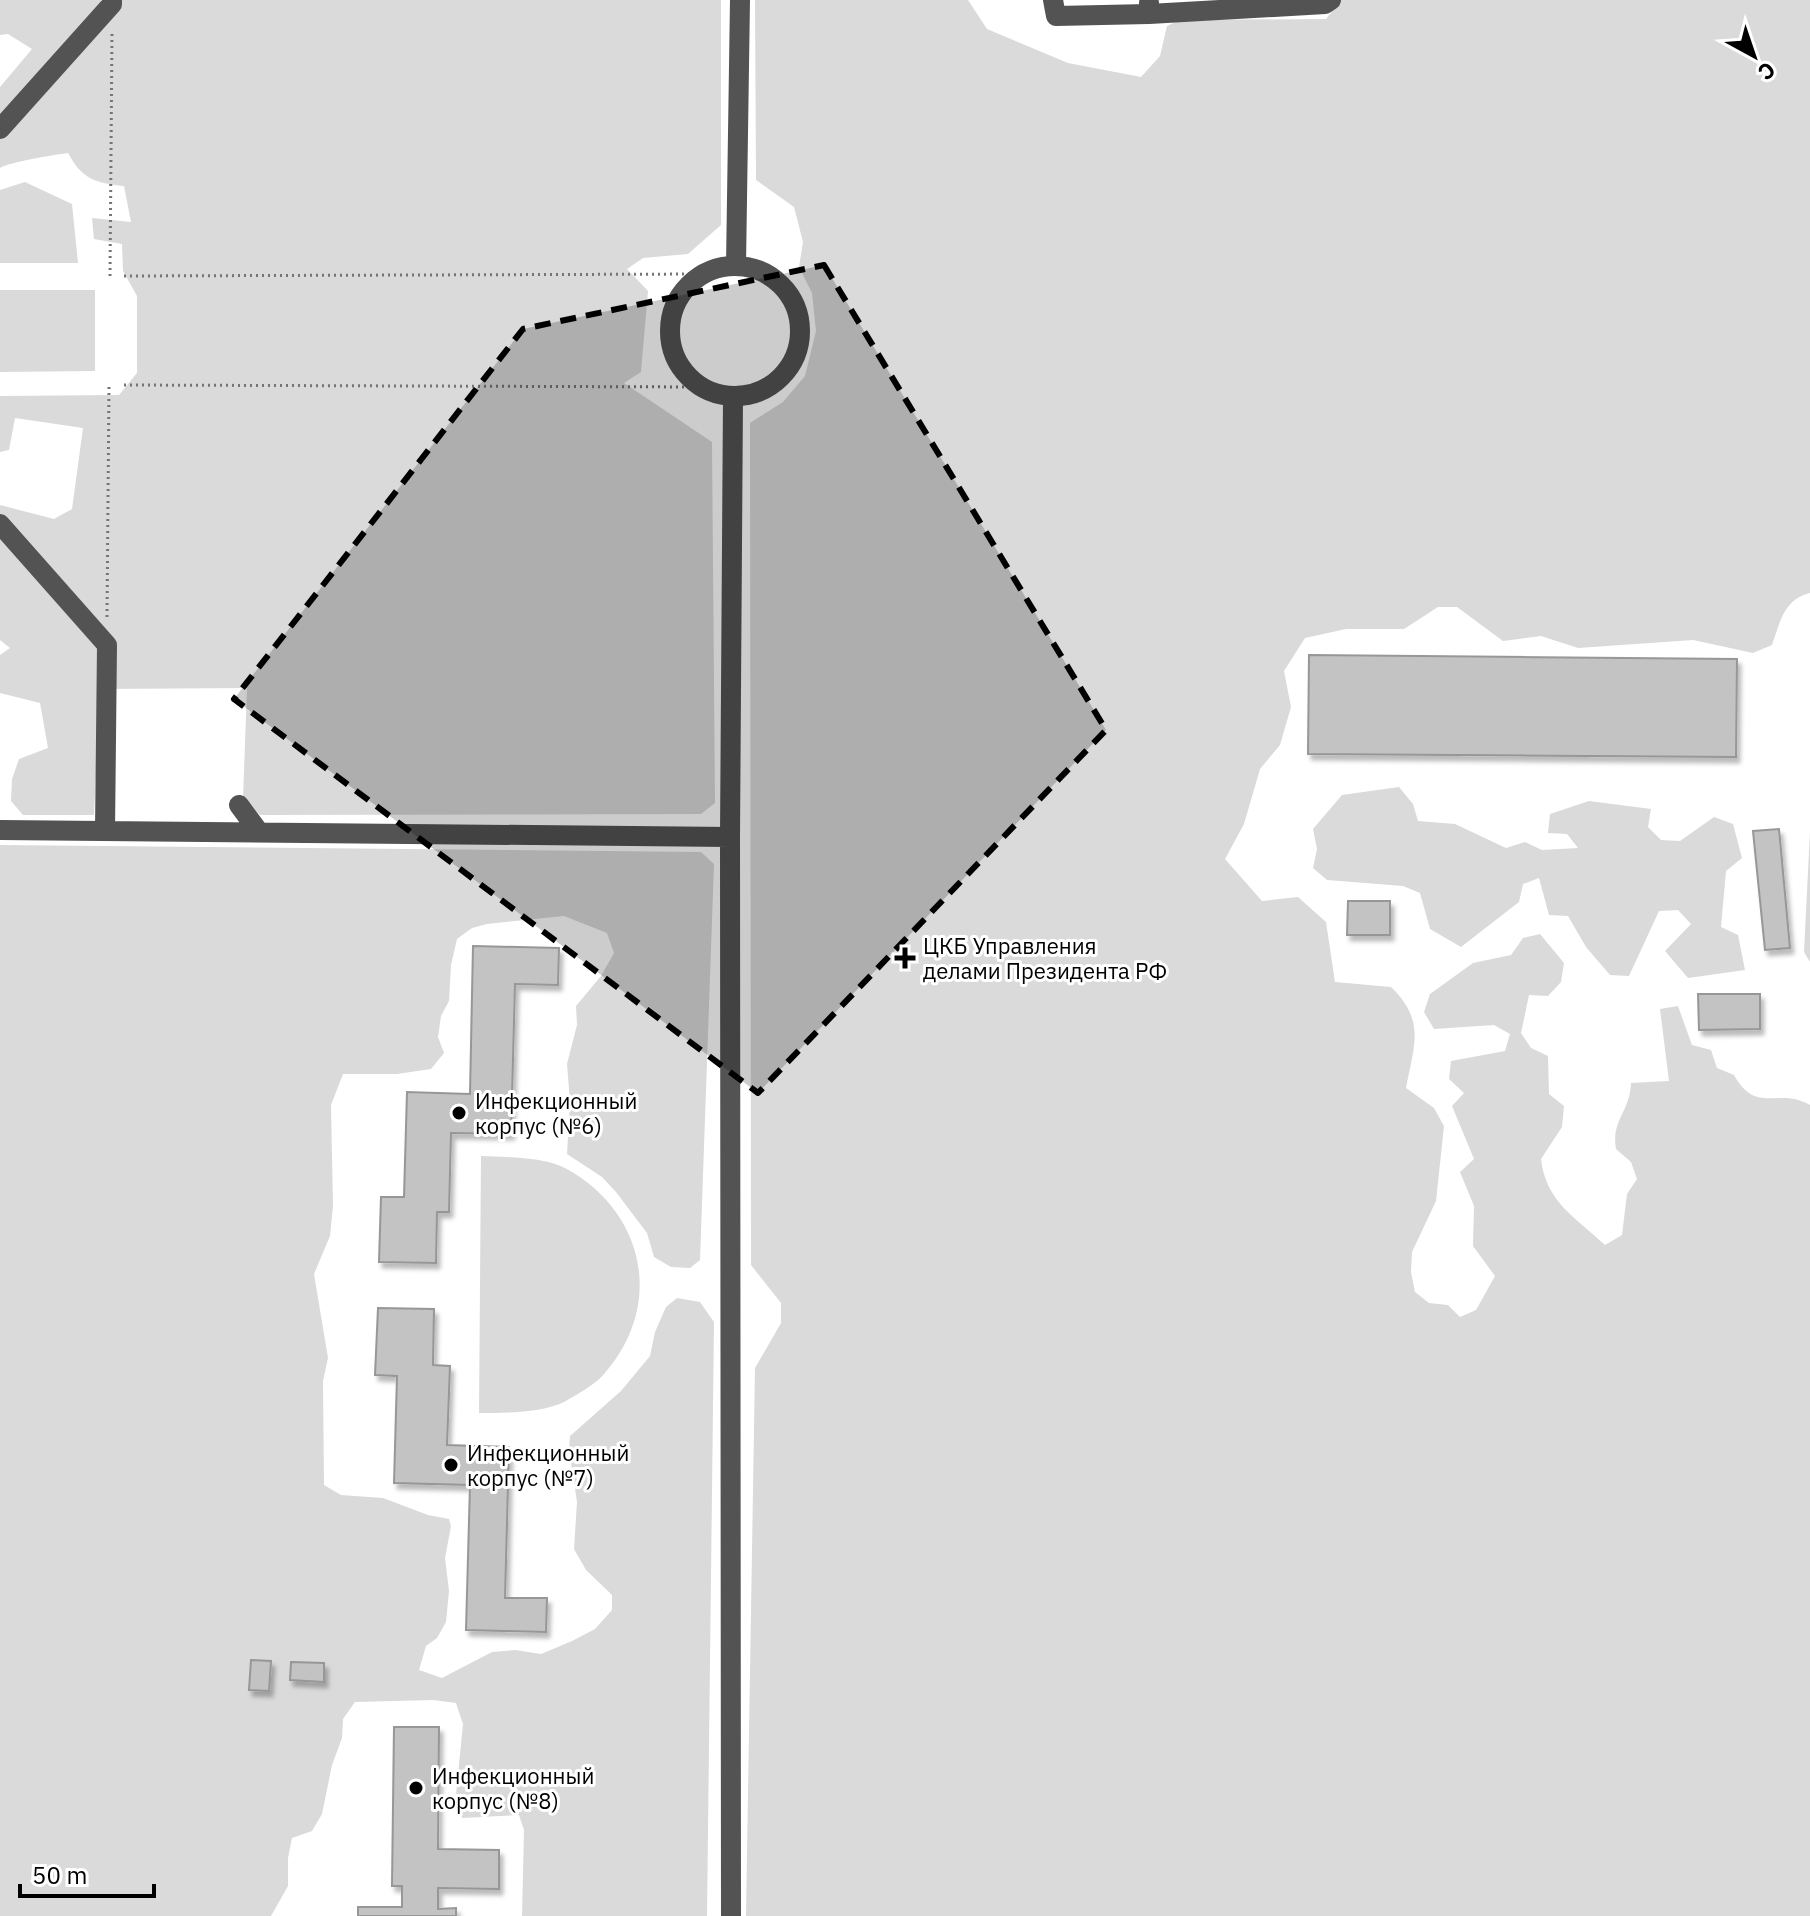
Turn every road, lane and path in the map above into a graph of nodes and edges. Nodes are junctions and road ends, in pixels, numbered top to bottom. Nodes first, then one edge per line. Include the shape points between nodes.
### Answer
1 (740, 0) edge
2 (1053, 0) edge
3 (1331, 0) edge
4 (112, 2) edge
5 (1149, 7) edge
6 (0, 129) edge
7 (736, 266) junction
8 (703, 274) junction
9 (110, 276) dead end
10 (124, 276) dead end
11 (109, 385) dead end
12 (124, 385) dead end
13 (701, 387) junction
14 (733, 397) junction
15 (0, 524) edge
16 (107, 645) junction
17 (106, 677) junction
18 (125, 692) dead end
19 (239, 805) dead end
20 (0, 830) edge
21 (105, 831) junction
22 (259, 832) junction
23 (730, 837) junction
24 (731, 1916) edge

1 - 7 lane
2 - 5 lane via 1056,16
3 - 5 lane
4 - 6 lane
4 - 9 path
7 - 8 lane
7 - 14 lane via 753,268 782,286 792,300 800,333 798,350 780,379 766,389
8 - 10 path
8 - 13 lane via 679,297 669,330 677,363
11 - 16 path
12 - 13 path
13 - 14 lane
14 - 23 lane
15 - 16 lane
16 - 17 lane
17 - 18 lane
17 - 21 lane
19 - 22 lane
20 - 21 lane
21 - 22 lane
22 - 23 lane
23 - 24 lane

